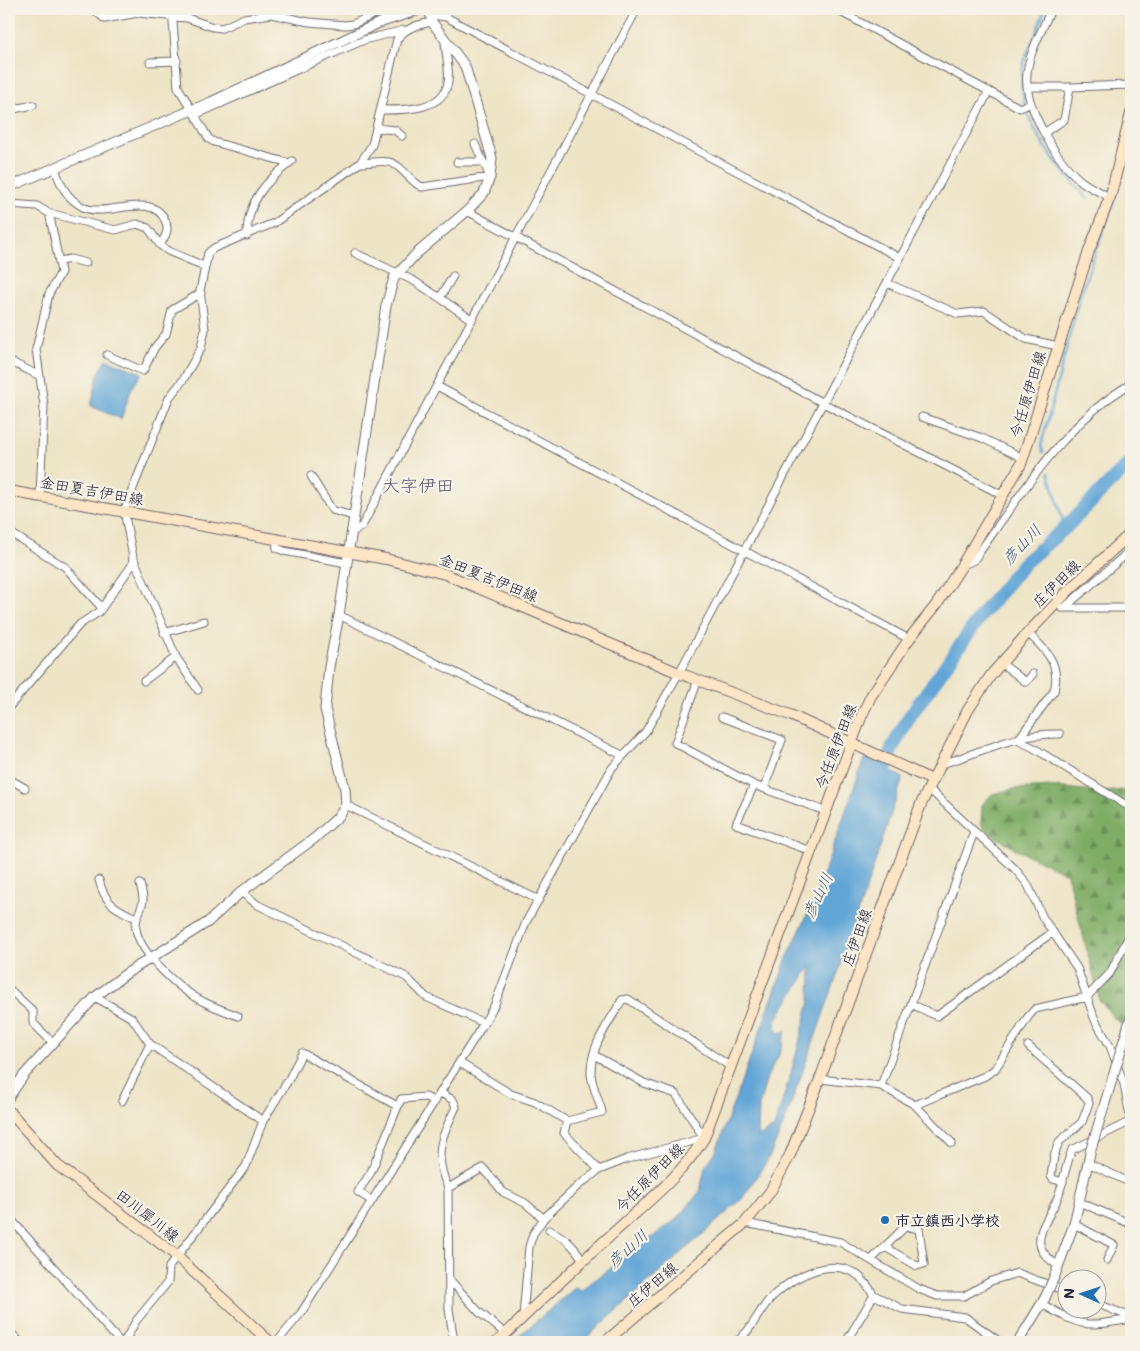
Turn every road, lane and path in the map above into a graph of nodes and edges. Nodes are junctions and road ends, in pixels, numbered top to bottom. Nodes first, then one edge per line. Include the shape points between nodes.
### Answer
1 (93, 9) edge
2 (386, 9) edge
3 (422, 9) edge
4 (637, 9) edge
5 (835, 9) edge
6 (1050, 9) edge
7 (138, 11) edge
8 (173, 12) edge
9 (431, 15) edge
10 (404, 30) junction
11 (445, 39) junction
12 (177, 61) junction
13 (150, 62) dead end
14 (1131, 84) edge
15 (1027, 87) junction
16 (1070, 88) junction
17 (989, 91) junction
18 (592, 94) junction
19 (1030, 103) junction
20 (33, 106) dead end
21 (9, 110) edge
22 (381, 110) junction
23 (193, 112) junction
24 (1131, 113) edge
25 (376, 128) junction
26 (1045, 132) junction
27 (402, 136) dead end
28 (475, 144) dead end
29 (457, 162) dead end
30 (483, 162) junction
31 (360, 163) junction
32 (55, 168) junction
33 (490, 177) junction
34 (9, 187) edge
35 (1110, 197) junction
36 (9, 204) edge
37 (467, 211) junction
38 (52, 215) junction
39 (246, 236) junction
40 (516, 238) junction
41 (160, 245) junction
42 (354, 253) dead end
43 (900, 258) junction
44 (60, 261) junction
45 (86, 263) dead end
46 (204, 266) junction
47 (398, 273) junction
48 (453, 276) dead end
49 (886, 283) junction
50 (201, 293) junction
51 (440, 298) junction
52 (472, 320) junction
53 (1058, 346) junction
54 (108, 355) dead end
55 (9, 361) edge
56 (38, 375) junction
57 (1131, 384) edge
58 (437, 386) junction
59 (823, 403) junction
60 (922, 417) dead end
61 (1023, 458) junction
62 (311, 476) dead end
63 (9, 491) edge
64 (40, 496) junction
65 (1004, 496) junction
66 (124, 511) junction
67 (353, 516) junction
68 (351, 530) junction
69 (9, 532) edge
70 (1131, 533) edge
71 (276, 539) junction
72 (745, 550) junction
73 (1131, 550) edge
74 (348, 552) junction
75 (133, 557) junction
76 (346, 563) junction
77 (962, 565) junction
78 (102, 607) junction
79 (1052, 608) junction
80 (1064, 608) junction
81 (1131, 608) edge
82 (339, 615) junction
83 (9, 621) edge
84 (204, 621) dead end
85 (9, 630) edge
86 (1028, 632) junction
87 (164, 633) junction
88 (909, 639) junction
89 (176, 657) junction
90 (1001, 663) junction
91 (679, 673) junction
92 (1033, 674) dead end
93 (698, 680) junction
94 (144, 681) dead end
95 (198, 690) dead end
96 (9, 708) edge
97 (722, 717) dead end
98 (1060, 734) dead end
99 (1017, 738) junction
100 (850, 744) junction
101 (622, 755) junction
102 (941, 764) junction
103 (9, 779) edge
104 (929, 782) junction
105 (754, 784) junction
106 (25, 788) dead end
107 (764, 788) junction
108 (346, 805) junction
109 (1131, 808) edge
110 (825, 812) junction
111 (974, 832) junction
112 (811, 851) junction
113 (99, 880) dead end
114 (140, 884) dead end
115 (240, 892) junction
116 (539, 900) junction
117 (136, 918) junction
118 (1053, 932) junction
119 (1131, 932) edge
120 (152, 957) junction
121 (9, 989) edge
122 (95, 997) junction
123 (1087, 997) junction
124 (911, 1004) junction
125 (238, 1016) dead end
126 (484, 1023) junction
127 (1130, 1023) edge
128 (53, 1043) junction
129 (150, 1044) junction
130 (1028, 1046) dead end
131 (594, 1056) junction
132 (460, 1062) junction
133 (730, 1067) junction
134 (1131, 1079) edge
135 (820, 1080) junction
136 (1124, 1084) junction
137 (881, 1086) junction
138 (441, 1093) junction
139 (9, 1097) edge
140 (122, 1101) dead end
141 (435, 1102) junction
142 (916, 1105) junction
143 (397, 1106) junction
144 (9, 1111) edge
145 (263, 1121) junction
146 (568, 1121) junction
147 (1131, 1122) edge
148 (704, 1138) junction
149 (952, 1143) dead end
150 (1088, 1163) junction
151 (599, 1170) junction
152 (1063, 1182) junction
153 (1131, 1183) edge
154 (448, 1188) junction
155 (372, 1201) junction
156 (1079, 1202) junction
157 (9, 1217) edge
158 (543, 1218) junction
159 (745, 1223) junction
160 (1074, 1224) junction
161 (1131, 1224) edge
162 (549, 1230) dead end
163 (885, 1247) junction
164 (177, 1257) junction
165 (583, 1260) junction
166 (871, 1260) junction
167 (1107, 1260) dead end
168 (1057, 1270) junction
169 (450, 1280) junction
170 (1058, 1288) edge
171 (874, 1295) junction
172 (1044, 1301) junction
173 (1108, 1308) edge
174 (523, 1317) junction
175 (1131, 1318) edge
176 (9, 1331) edge
177 (506, 1334) junction
178 (20, 1342) edge
179 (120, 1342) edge
180 (124, 1342) edge
181 (270, 1342) edge
182 (277, 1342) edge
183 (454, 1342) edge
184 (497, 1342) edge
185 (606, 1342) edge
186 (736, 1342) edge
187 (846, 1342) edge
188 (1000, 1342) edge
189 (1018, 1342) edge

1 - 7 street via 105,19
2 - 8 street via 354,24 309,22 271,14 244,18 222,28
3 - 23 street via 379,24
4 - 18 street
5 - 17 street
6 - 15 street via 1027,72
7 - 8 street
8 - 12 street
9 - 10 street
9 - 11 street
9 - 18 street via 446,17
10 - 22 street via 393,50
10 - 23 street via 364,40
11 - 22 street via 448,80 444,92 421,108
11 - 33 street via 466,66 492,158
12 - 13 street
12 - 23 street via 178,87
14 - 16 street
15 - 16 street
15 - 19 street
16 - 26 street via 1064,120
17 - 19 street via 1020,108
17 - 43 street
18 - 40 street
18 - 43 street
19 - 26 street
20 - 21 street
22 - 25 street
23 - 32 street
23 - 39 street via 214,142 291,162 266,182 247,219
24 - 35 main road, 今任原伊田線
25 - 27 street via 395,130
25 - 31 street via 372,145
26 - 35 street via 1081,181
28 - 30 street
29 - 30 street
30 - 33 street
31 - 33 street via 390,162 422,187
31 - 39 street via 274,223
32 - 34 street
32 - 41 street via 63,190 83,207 94,210 146,206 155,209 168,225
33 - 37 street via 484,193
35 - 53 main road, 今任原伊田線 via 1088,251
36 - 38 street via 37,206
37 - 40 street
37 - 47 street
38 - 41 street via 115,230 137,224 148,228
38 - 44 street
39 - 46 street via 214,248 208,253
40 - 52 street
40 - 59 street
41 - 46 street
42 - 47 street
43 - 49 street
44 - 45 street via 70,259
44 - 56 street via 61,272 49,294 36,349
46 - 50 street
47 - 51 street
47 - 67 street via 386,306
48 - 51 street
49 - 53 street via 958,314 984,311 1026,339
49 - 59 street
50 - 54 street via 172,310 166,334 143,370
50 - 66 street via 205,329 201,348 169,398
51 - 52 street
52 - 58 street
53 - 61 main road, 今任原伊田線
55 - 56 street
56 - 64 street via 44,405
57 - 77 street via 1070,434 1031,480 974,560
58 - 68 street via 362,526
58 - 72 street
59 - 65 street
59 - 72 street
60 - 61 street via 982,438
61 - 65 main road, 今任原伊田線
62 - 67 street via 332,510
63 - 64 main road, 金田夏吉伊田線
64 - 66 main road, 金田夏吉伊田線
65 - 77 main road, 今任原伊田線
66 - 71 main road, 金田夏吉伊田線
66 - 75 street
67 - 68 street
68 - 74 street
69 - 78 street via 65,567
70 - 79 main road, 庄伊田線
71 - 74 main road, 金田夏吉伊田線
71 - 76 street via 277,548 284,551
72 - 88 street
72 - 91 street
73 - 80 street
74 - 76 street
74 - 91 main road, 金田夏吉伊田線 via 446,574
75 - 78 street via 132,566
75 - 87 street
76 - 82 street
77 - 88 main road, 今任原伊田線
78 - 96 street via 80,624
79 - 80 street
79 - 86 main road, 庄伊田線
80 - 81 street
82 - 101 street
82 - 108 street via 325,708
83 - 85 street
84 - 87 street
86 - 90 main road, 庄伊田線
86 - 99 street via 1049,653 1056,682 1054,691
87 - 89 street
88 - 100 main road, 今任原伊田線 via 871,696
89 - 94 street
89 - 95 street
90 - 92 street via 1026,682
90 - 102 main road, 庄伊田線 via 968,710
91 - 93 main road, 金田夏吉伊田線
91 - 101 street via 646,730
93 - 100 main road, 金田夏吉伊田線 via 790,715
93 - 105 street via 675,743
97 - 107 street via 782,740
98 - 99 street
99 - 102 street
99 - 109 street
100 - 104 main road, 金田夏吉伊田線
100 - 110 main road, 今任原伊田線
101 - 116 street
102 - 104 main road, 庄伊田線
103 - 106 street
104 - 111 street
104 - 135 main road, 庄伊田線
105 - 107 street
105 - 112 street via 736,824
107 - 110 street
108 - 115 street via 315,838
108 - 116 street
110 - 112 main road, 今任原伊田線
111 - 118 street via 1028,885
111 - 124 street
112 - 133 main road, 今任原伊田線
113 - 117 street via 103,896 116,909
114 - 117 street via 143,901
115 - 120 street via 208,922
115 - 126 street via 258,905 406,977 426,997
116 - 126 street via 526,922 495,1004
117 - 120 street via 138,936
118 - 123 street via 1077,968
118 - 124 street via 937,1016
119 - 123 street via 1110,973
120 - 122 street
120 - 125 street via 184,990 201,1001
121 - 128 street via 33,1012 33,1024
122 - 128 street
122 - 129 street via 132,1018
123 - 136 street
123 - 142 street via 1035,1009 995,1069
124 - 137 street
126 - 132 street
127 - 150 street, bridge
128 - 139 street
129 - 140 street
129 - 145 street
130 - 152 street via 1088,1098 1082,1122 1064,1136 1054,1156 1051,1176
131 - 133 street via 608,1021 622,1000 628,999
131 - 146 street via 591,1075 602,1112
131 - 148 street via 644,1083 676,1094
132 - 138 street
132 - 146 street via 511,1094 535,1102
133 - 148 main road, 今任原伊田線
134 - 136 street
135 - 137 street
135 - 159 main road, 庄伊田線 via 790,1155 770,1192
136 - 147 street
137 - 142 street
138 - 141 street
138 - 154 street via 453,1100 456,1107 440,1144 441,1173
141 - 143 street via 426,1097 407,1098 401,1099
141 - 155 street
142 - 149 street
143 - 145 street via 302,1052
143 - 155 street via 371,1172 358,1192
144 - 164 main road, 田川犀川線 via 57,1165
145 - 164 street via 246,1166
146 - 151 street via 564,1133
147 - 152 street via 1072,1150
148 - 151 street
148 - 165 main road, 今任原伊田線 via 693,1158
150 - 153 street
150 - 156 street
151 - 158 street
152 - 168 street via 1039,1237 1042,1252
154 - 158 street via 483,1168 503,1192 525,1202
154 - 169 street
155 - 182 street via 301,1313
156 - 160 street
156 - 161 street
157 - 179 street
158 - 174 street via 532,1234 529,1246
159 - 166 street via 840,1242
159 - 185 main road, 庄伊田線
160 - 167 street via 1114,1245
160 - 168 street
162 - 165 street via 563,1236
163 - 163 street via 906,1226 919,1229 924,1264 917,1266
163 - 166 street
164 - 180 street via 169,1267 168,1282 136,1321
164 - 181 main road, 田川犀川線
165 - 174 main road, 今任原伊田線
166 - 170 street via 936,1296 964,1296 991,1281 1016,1273
168 - 172 street, bridge
169 - 177 street via 479,1312
169 - 183 street via 449,1309
171 - 186 street via 860,1277 842,1268 816,1269 774,1295 748,1333
171 - 187 street
171 - 188 street via 902,1309 964,1317
172 - 175 street via 1073,1322 1090,1326
172 - 189 street
173 - 175 street
174 - 177 main road, 今任原伊田線
176 - 178 street
177 - 184 main road, 今任原伊田線

